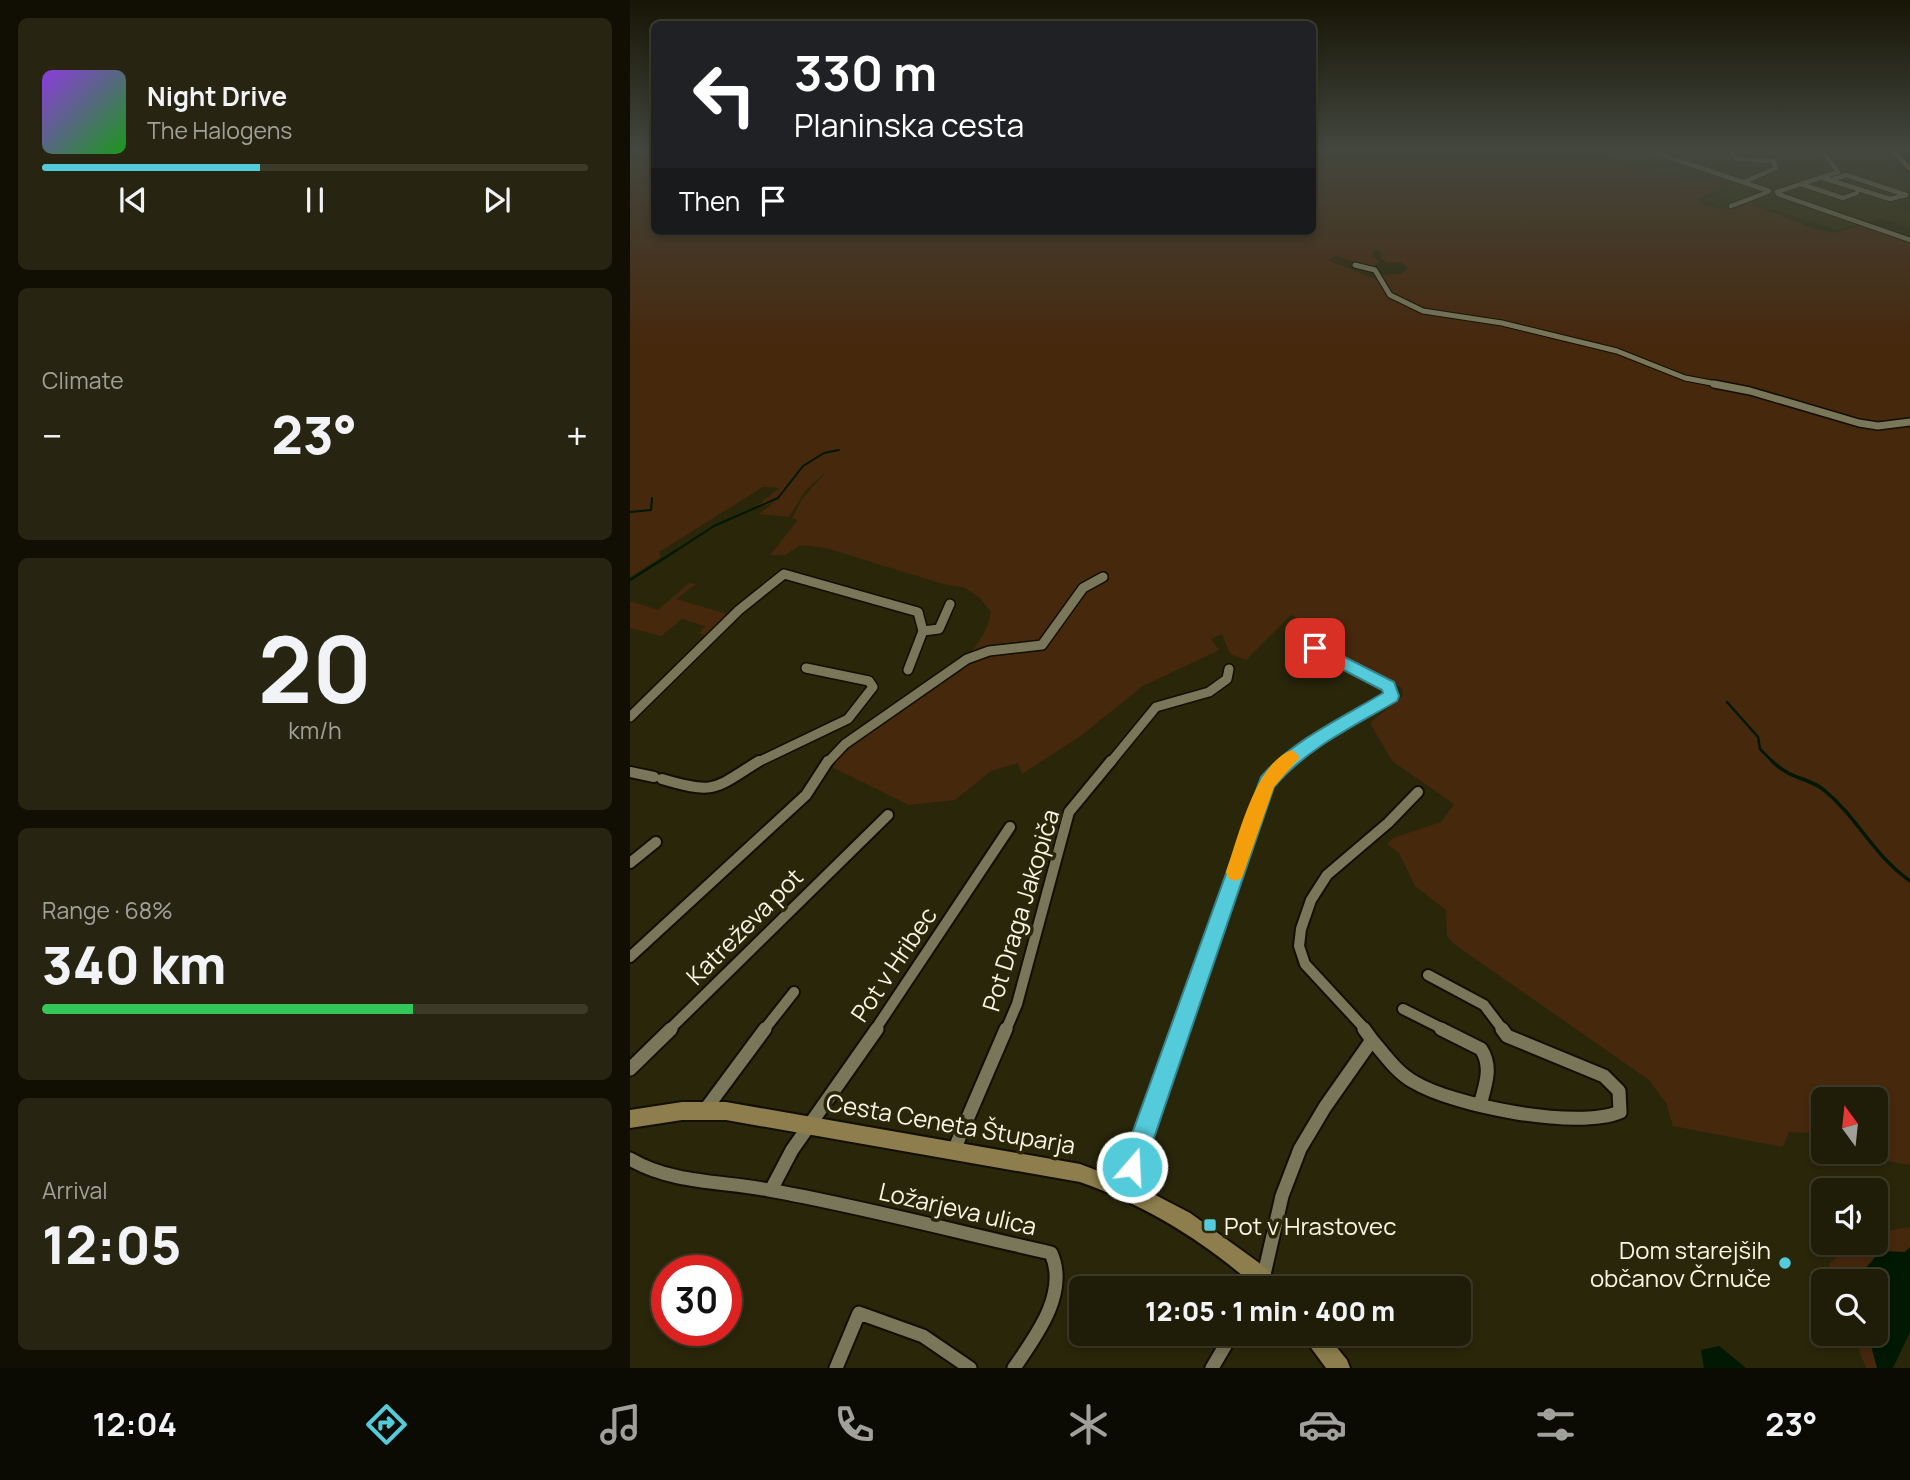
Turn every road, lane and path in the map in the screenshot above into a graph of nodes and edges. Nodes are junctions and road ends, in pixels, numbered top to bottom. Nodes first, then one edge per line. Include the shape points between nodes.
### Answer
1 (1833, 213) edge
2 (1910, 240) edge
3 (1355, 265) dead end
4 (1910, 422) edge
5 (1103, 577) dead end
6 (950, 604) dead end
7 (923, 631) junction
8 (1315, 648) dead end
9 (806, 668) dead end
10 (1229, 668) dead end
11 (908, 670) dead end
12 (630, 718) edge
13 (630, 772) edge
14 (1418, 792) dead end
15 (888, 815) dead end
16 (1010, 827) dead end
17 (656, 842) dead end
18 (630, 863) edge
19 (630, 957) edge
20 (1428, 975) dead end
21 (794, 992) dead end
22 (1403, 1009) dead end
23 (1372, 1040) junction
24 (630, 1069) edge
25 (1480, 1105) junction
26 (705, 1110) junction
27 (630, 1119) edge
28 (811, 1125) junction
29 (954, 1150) junction
30 (630, 1159) edge
31 (1124, 1188) junction
32 (771, 1190) junction
33 (1254, 1276) edge
34 (1266, 1276) edge
35 (1225, 1346) edge
36 (1322, 1346) edge
37 (836, 1368) edge
38 (970, 1368) edge
39 (1014, 1368) edge
40 (1212, 1368) edge
41 (1339, 1368) edge

1 - 2 street
3 - 4 street via 1374,270 1390,295 1423,311 1515,326 1616,351 1685,378 1759,393 1859,423
5 - 19 street via 1083,588 1042,645 967,659 853,738 820,772 806,795
6 - 7 street via 939,629
7 - 11 street
7 - 12 street via 915,610 780,575
8 - 31 street via 1389,686 1391,696 1303,749 1267,783
9 - 13 street via 869,681 873,687 848,719 758,762 720,787 699,790
10 - 29 street, Pot Draga Jakopiča via 1227,679 1218,687 1149,713 1069,812 1017,1004
14 - 23 street via 1385,826 1325,874 1301,924 1299,945 1305,964
15 - 24 street, Katreževa pot
16 - 28 street, Pot v Hribec
17 - 18 street
20 - 25 street via 1484,1005 1507,1036 1604,1076 1619,1091 1621,1103 1613,1119 1602,1121
21 - 26 street
22 - 25 street via 1487,1055 1489,1066
23 - 25 street via 1414,1082
23 - 34 street via 1300,1149 1285,1188
26 - 27 street, Cesta Ceneta Štuparja
26 - 28 street, Cesta Ceneta Štuparja
28 - 29 street, Cesta Ceneta Štuparja
28 - 32 street, Pot v Hribec
29 - 31 street, Cesta Ceneta Štuparja via 1080,1173
30 - 32 street via 647,1169 690,1181
31 - 33 street, Cesta Ceneta Štuparja via 1206,1233
32 - 39 street, Ložarjeva ulica via 1051,1253 1058,1262 1059,1278 1052,1304
35 - 40 street
36 - 41 street
37 - 38 street via 859,1313 923,1336

